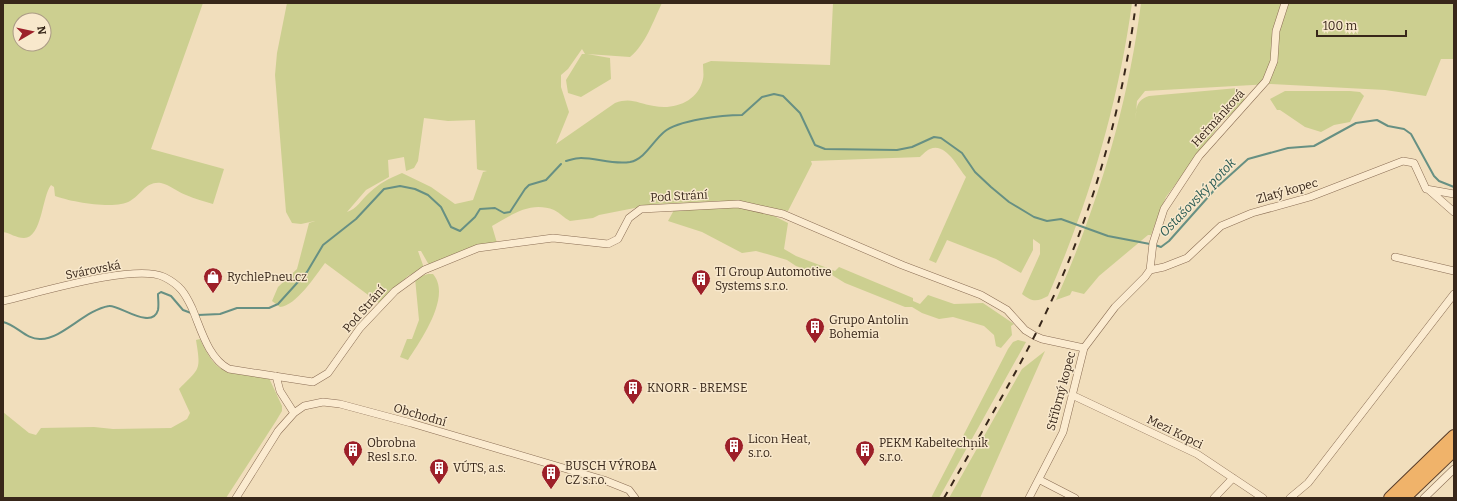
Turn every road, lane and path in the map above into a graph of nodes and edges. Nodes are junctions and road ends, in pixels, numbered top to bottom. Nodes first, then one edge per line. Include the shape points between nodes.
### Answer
1 (1285, 3) edge
2 (1426, 188) junction
3 (1454, 194) edge
4 (1454, 212) edge
5 (1395, 257) dead end
6 (1150, 270) junction
7 (1454, 271) edge
8 (1454, 294) edge
9 (3, 301) edge
10 (1084, 348) junction
11 (276, 376) junction
12 (1072, 395) junction
13 (294, 413) junction
14 (1454, 436) edge
15 (1454, 450) edge
16 (1454, 469) edge
17 (1233, 478) junction
18 (1040, 480) junction
19 (236, 498) edge
20 (635, 498) edge
21 (1029, 498) edge
22 (1075, 498) edge
23 (1214, 498) edge
24 (1263, 498) edge
25 (1290, 498) edge
26 (1390, 498) edge
27 (1404, 498) edge
28 (1424, 498) edge

1 - 6 street, Heřmánková via 1277,25 1270,73 1199,156 1164,209 1153,243
2 - 3 street
2 - 4 street, Zlatý kopec
2 - 6 street, Zlatý kopec via 1414,163 1403,161 1310,197 1252,213 1221,226 1187,258
5 - 7 street
6 - 10 street, Stříbrný kopec via 1115,307
8 - 25 street via 1308,483
9 - 11 street, Svárovská via 94,279 154,274 164,277 184,291 213,355 223,366
10 - 11 street, Pod Strání via 1035,336 1025,330 1007,310 982,295 902,265 783,214 738,204 641,209 629,218 618,239 608,244 553,238 478,248 424,270 395,291 360,328 328,373 314,382
10 - 12 street, Stříbrný kopec
11 - 13 street via 280,392
12 - 17 street, Mezi Kopci via 1197,454
12 - 18 street, Stříbrný kopec via 1063,432
13 - 19 street, Obchodní via 278,431
13 - 20 street, Obchodní via 304,406 316,403 340,404 604,480 629,490
14 - 26 highway
15 - 27 highway
16 - 28 street
17 - 23 street
17 - 24 street, Mezi Kopci
18 - 21 street, Stříbrný kopec
18 - 22 street

